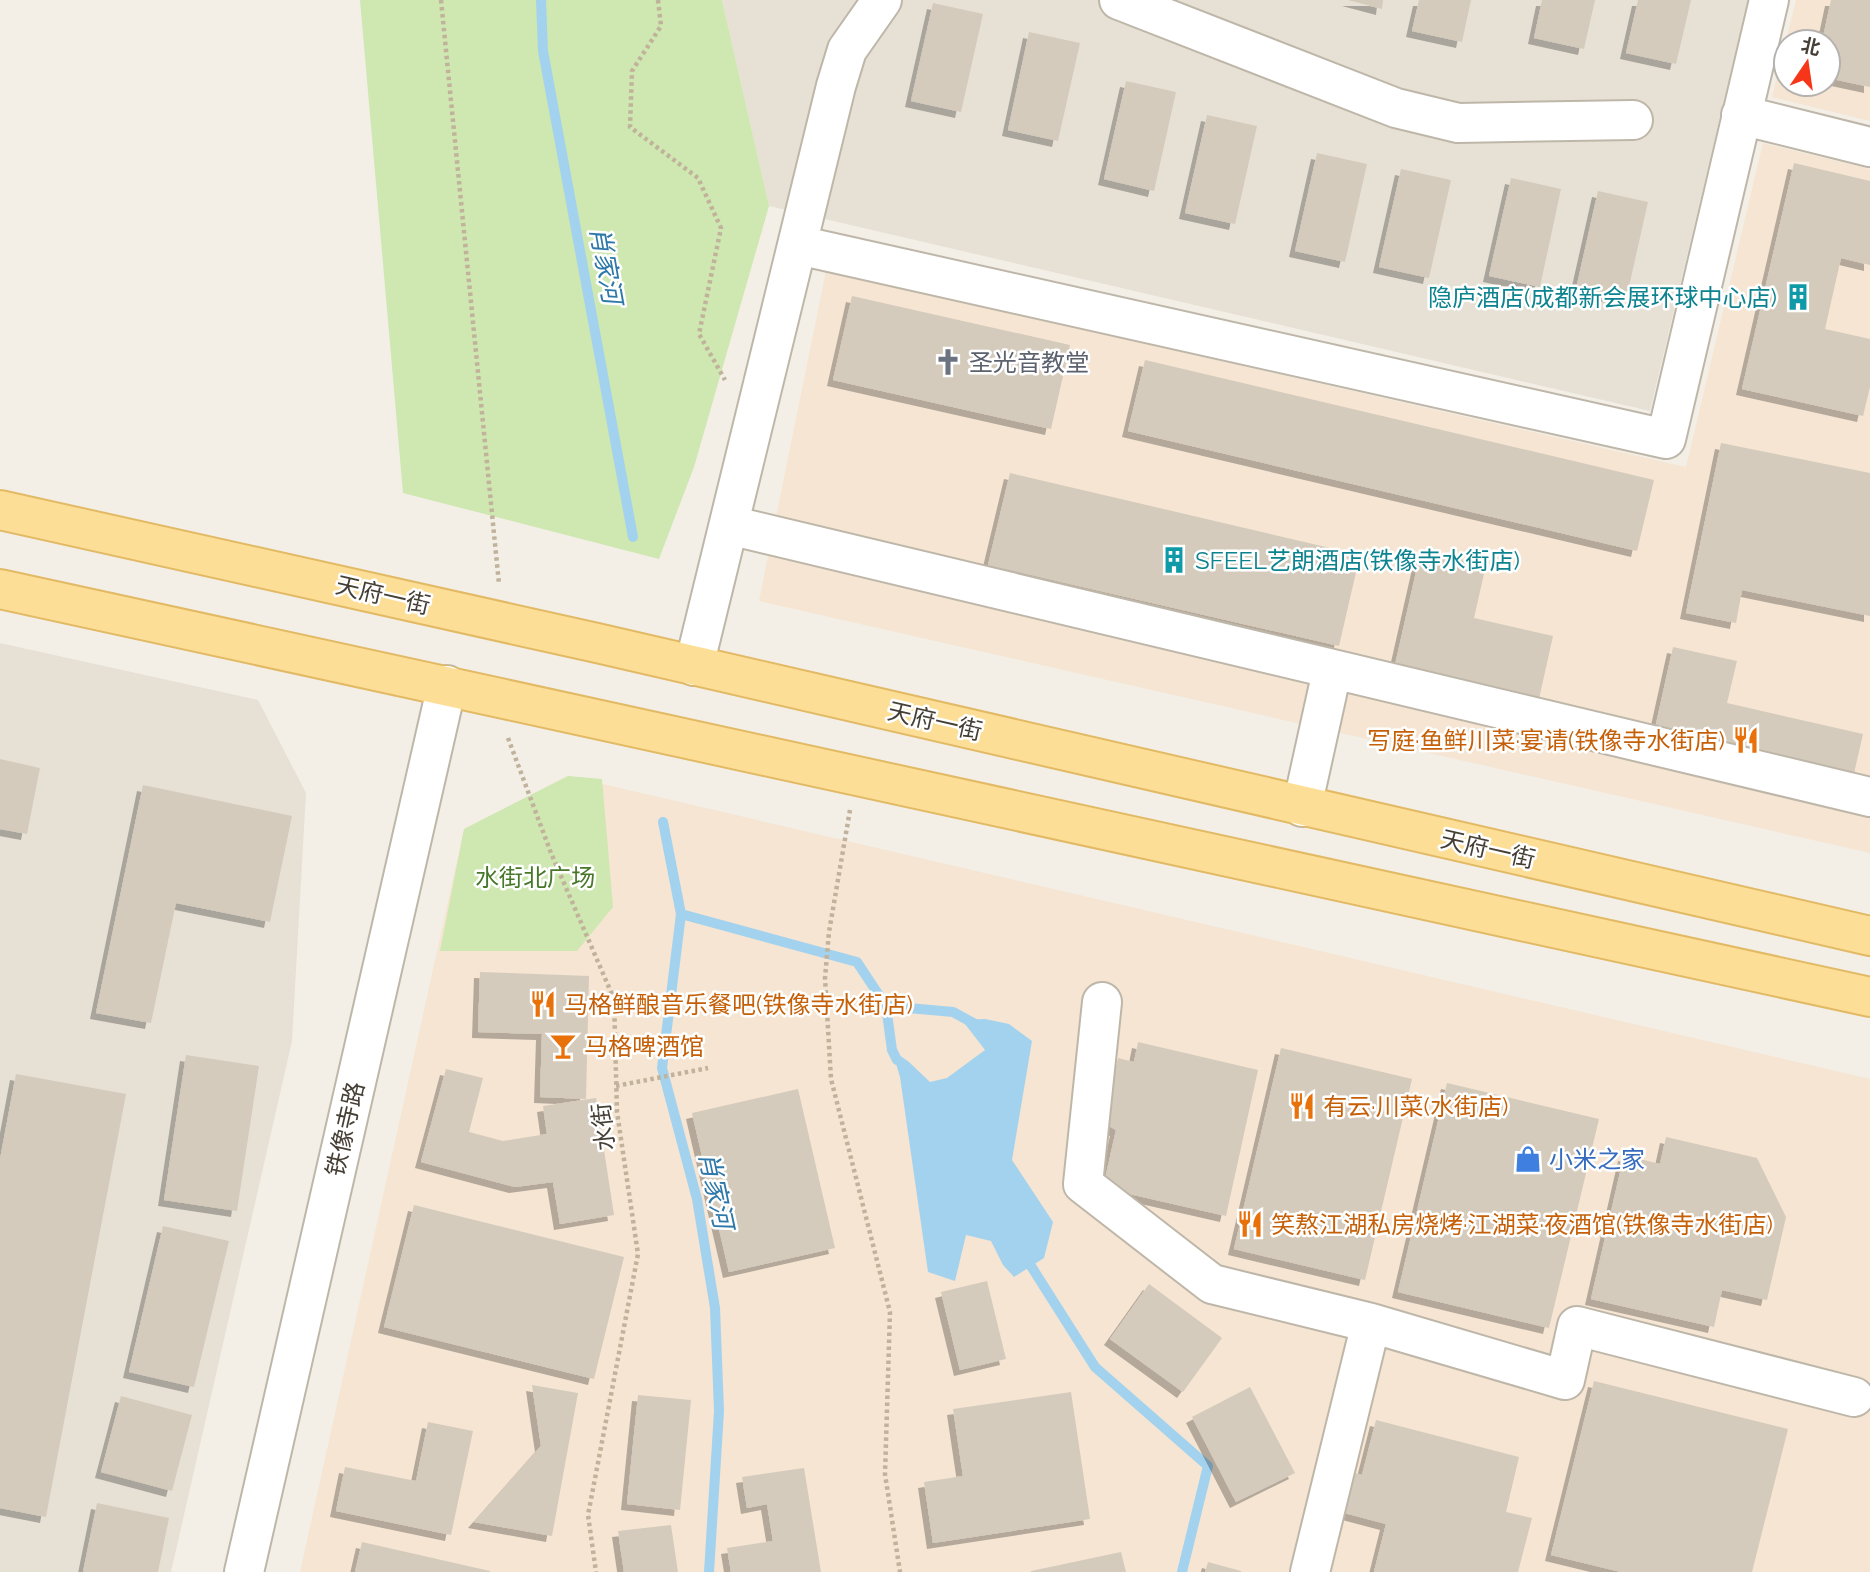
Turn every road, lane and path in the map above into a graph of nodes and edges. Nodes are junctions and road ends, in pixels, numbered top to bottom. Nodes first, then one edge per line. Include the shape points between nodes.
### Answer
1 (441, 0) edge
2 (659, 0) edge
3 (882, 0) edge
4 (1119, 0) edge
5 (1769, 0) edge
6 (1741, 116) junction
7 (1633, 120) dead end
8 (1870, 147) edge
9 (798, 245) junction
10 (753, 429) junction
11 (0, 510) edge
12 (729, 524) junction
13 (0, 589) edge
14 (503, 622) junction
15 (694, 666) junction
16 (1332, 671) junction
17 (447, 685) junction
18 (492, 695) junction
19 (856, 774) junction
20 (1870, 797) edge
21 (1302, 807) junction
22 (1870, 936) edge
23 (1870, 997) edge
24 (1102, 1002) dead end
25 (708, 1068) dead end
26 (617, 1086) junction
27 (1371, 1323) junction
28 (1854, 1397) dead end
29 (244, 1572) edge
30 (596, 1572) edge
31 (900, 1572) edge
32 (1310, 1572) edge

1 - 14 path
2 - 10 path via 661,26 632,71 630,127 698,178 720,228 699,334
3 - 9 street via 847,50
4 - 7 street via 1396,108 1458,123
5 - 6 street
6 - 8 street
6 - 9 street via 1666,439
9 - 10 street
10 - 12 street
11 - 14 main road, 天府一街
12 - 15 street
12 - 16 street
13 - 17 main road
14 - 15 main road, 天府一街
15 - 21 main road, 天府一街
16 - 20 street
16 - 21 street
17 - 18 main road
17 - 29 street, 铁像寺路
18 - 19 main road
18 - 26 path, 水街 via 551,853 614,999
19 - 23 main road
19 - 31 path via 825,978 831,1079 890,1312 885,1474
21 - 22 main road, 天府一街
24 - 27 street via 1083,1184 1213,1284
25 - 26 path
26 - 30 path, 水街 via 638,1254 588,1515
27 - 28 street via 1565,1380 1577,1326
27 - 32 street

